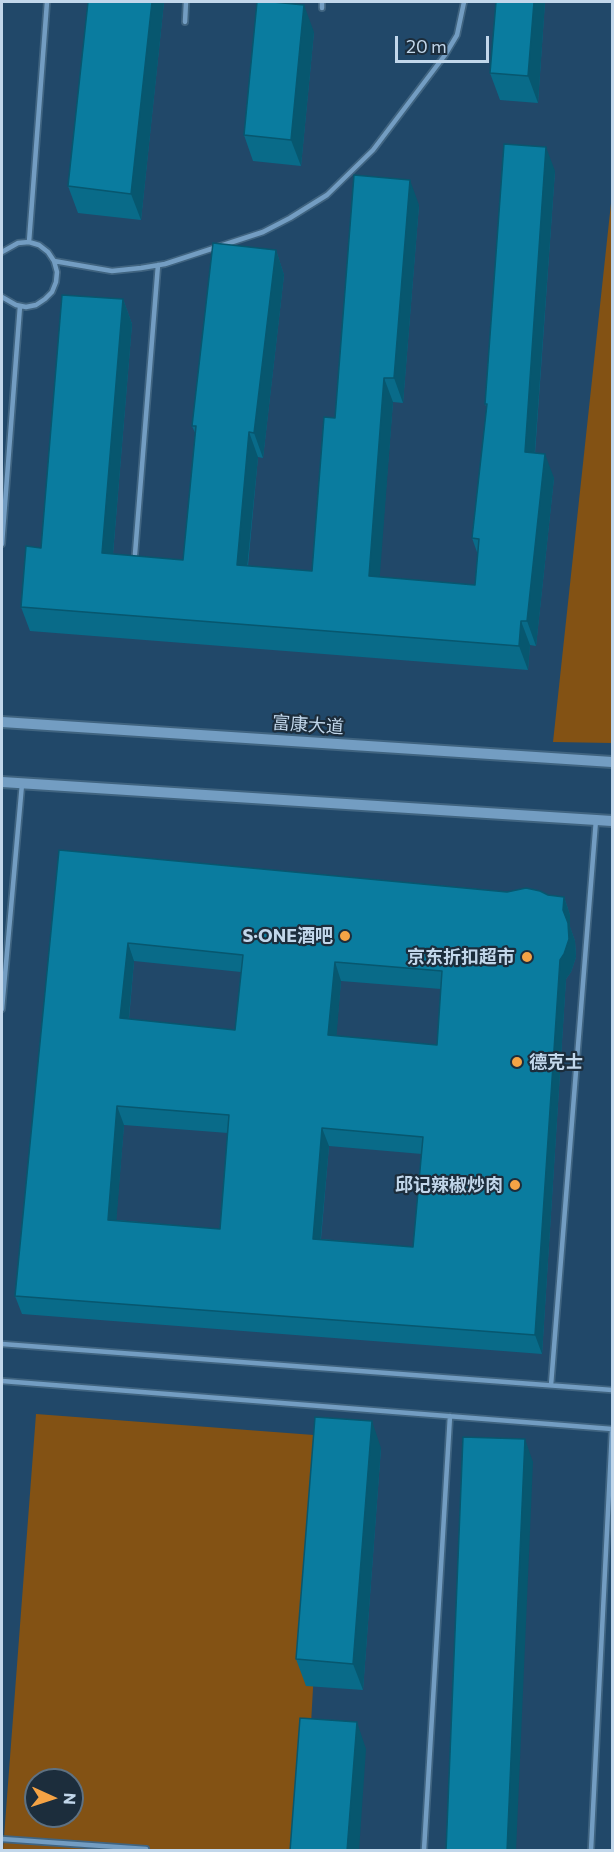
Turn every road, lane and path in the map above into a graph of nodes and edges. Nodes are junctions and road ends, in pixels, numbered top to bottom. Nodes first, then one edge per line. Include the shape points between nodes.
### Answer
1 (47, 2) edge
2 (186, 2) edge
3 (322, 2) edge
4 (464, 2) edge
5 (322, 8) dead end
6 (185, 22) dead end
7 (28, 242) junction
8 (2, 252) edge
9 (54, 261) junction
10 (158, 265) junction
11 (2, 297) edge
12 (20, 306) junction
13 (2, 544) edge
14 (135, 554) edge
15 (2, 722) edge
16 (612, 762) edge
17 (2, 782) edge
18 (22, 784) junction
19 (596, 820) junction
20 (612, 821) edge
21 (2, 1009) edge
22 (2, 1344) edge
23 (2, 1381) edge
24 (551, 1385) junction
25 (612, 1390) edge
26 (450, 1416) junction
27 (612, 1430) edge
28 (2, 1839) edge
29 (146, 1849) dead end
30 (424, 1851) edge
31 (591, 1851) edge

1 - 7 lane
2 - 6 lane
3 - 5 lane
4 - 10 lane via 457,35 440,63 373,150 327,195 263,232
7 - 8 lane
7 - 9 lane via 39,245
9 - 10 lane via 112,271
9 - 12 lane via 57,272 52,292 36,304
10 - 14 lane
11 - 12 lane
12 - 13 lane
15 - 16 street, 富康大道
17 - 18 street
18 - 19 street
18 - 21 lane
19 - 20 street
19 - 24 lane
22 - 24 lane
23 - 26 lane
24 - 25 lane
26 - 27 lane
26 - 30 lane
27 - 31 lane
28 - 29 lane

